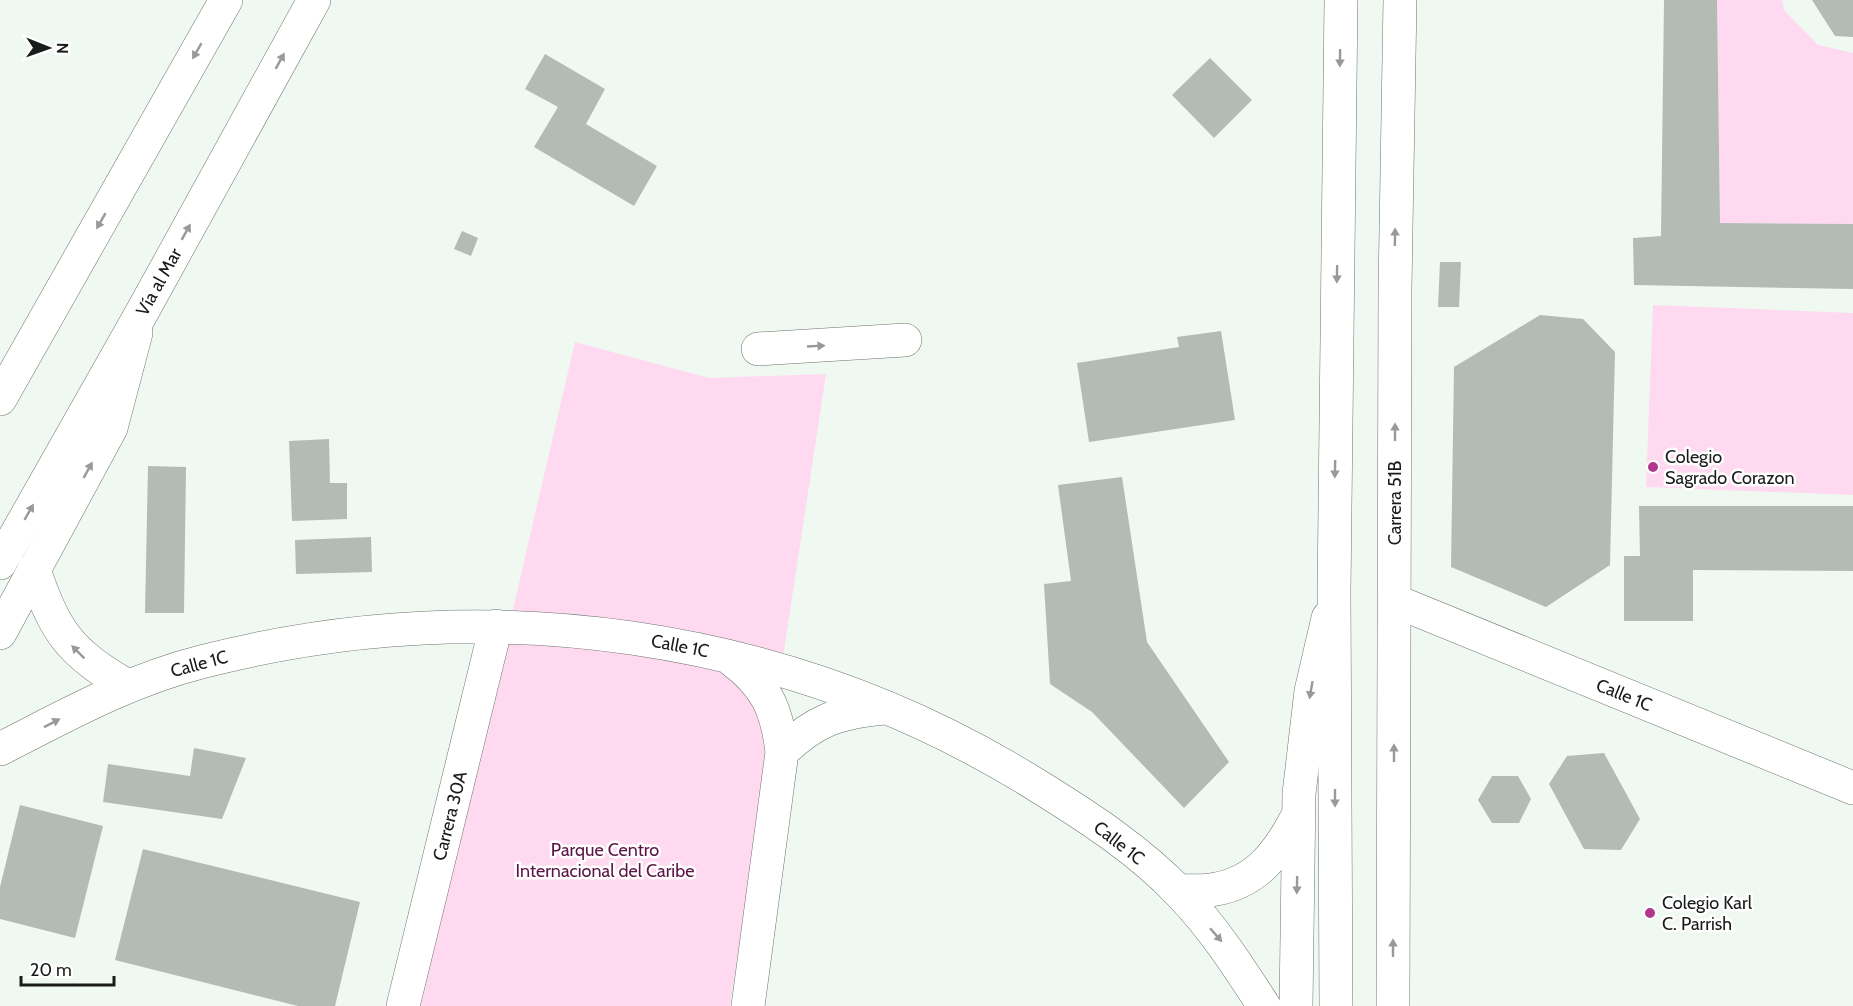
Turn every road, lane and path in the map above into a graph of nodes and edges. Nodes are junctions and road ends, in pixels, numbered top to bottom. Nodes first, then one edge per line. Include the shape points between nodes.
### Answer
1 (226, 0) edge
2 (314, 0) edge
3 (1341, 0) edge
4 (1400, 0) edge
5 (141, 314) junction
6 (905, 340) dead end
7 (758, 349) dead end
8 (0, 399) edge
9 (0, 563) edge
10 (34, 569) junction
11 (1334, 592) junction
12 (1395, 601) junction
13 (496, 626) junction
14 (0, 633) edge
15 (725, 654) junction
16 (126, 686) junction
17 (888, 708) junction
18 (0, 749) edge
19 (782, 752) junction
20 (1853, 788) edge
21 (1298, 814) junction
22 (1178, 891) junction
23 (403, 1006) edge
24 (748, 1006) edge
25 (1264, 1006) edge
26 (1296, 1006) edge
27 (1336, 1006) edge
28 (1393, 1006) edge

1 -> 8 main road
5 -> 2 main road, Vía al Mar
3 -> 11 main road
12 -> 4 main road, Carrera 51B
9 -> 5 main road, Vía al Mar
10 -> 5 main road via 111,428
7 -> 6 main road
10 - 14 main road
16 -> 10 main road via 93,666 65,639 45,606
11 -> 21 main road via 1311,691
11 -> 27 main road
12 - 20 main road, Calle 1C
28 -> 12 main road, Carrera 51B
13 - 15 main road, Calle 1C via 650,639
13 - 16 main road, Calle 1C via 422,627 294,642 198,663
13 - 23 main road, Carrera 30A
15 - 17 main road, Calle 1C via 835,687
15 - 19 main road via 749,672 767,695 779,723
18 -> 16 main road, Calle 1C
17 - 19 main road via 829,717 803,732
17 - 22 main road, Calle 1C via 961,742 1070,806 1126,846
19 - 24 main road
21 - 22 main road via 1281,848 1252,875 1216,889
21 -> 26 main road
22 -> 25 main road, Calle 1C via 1225,945

